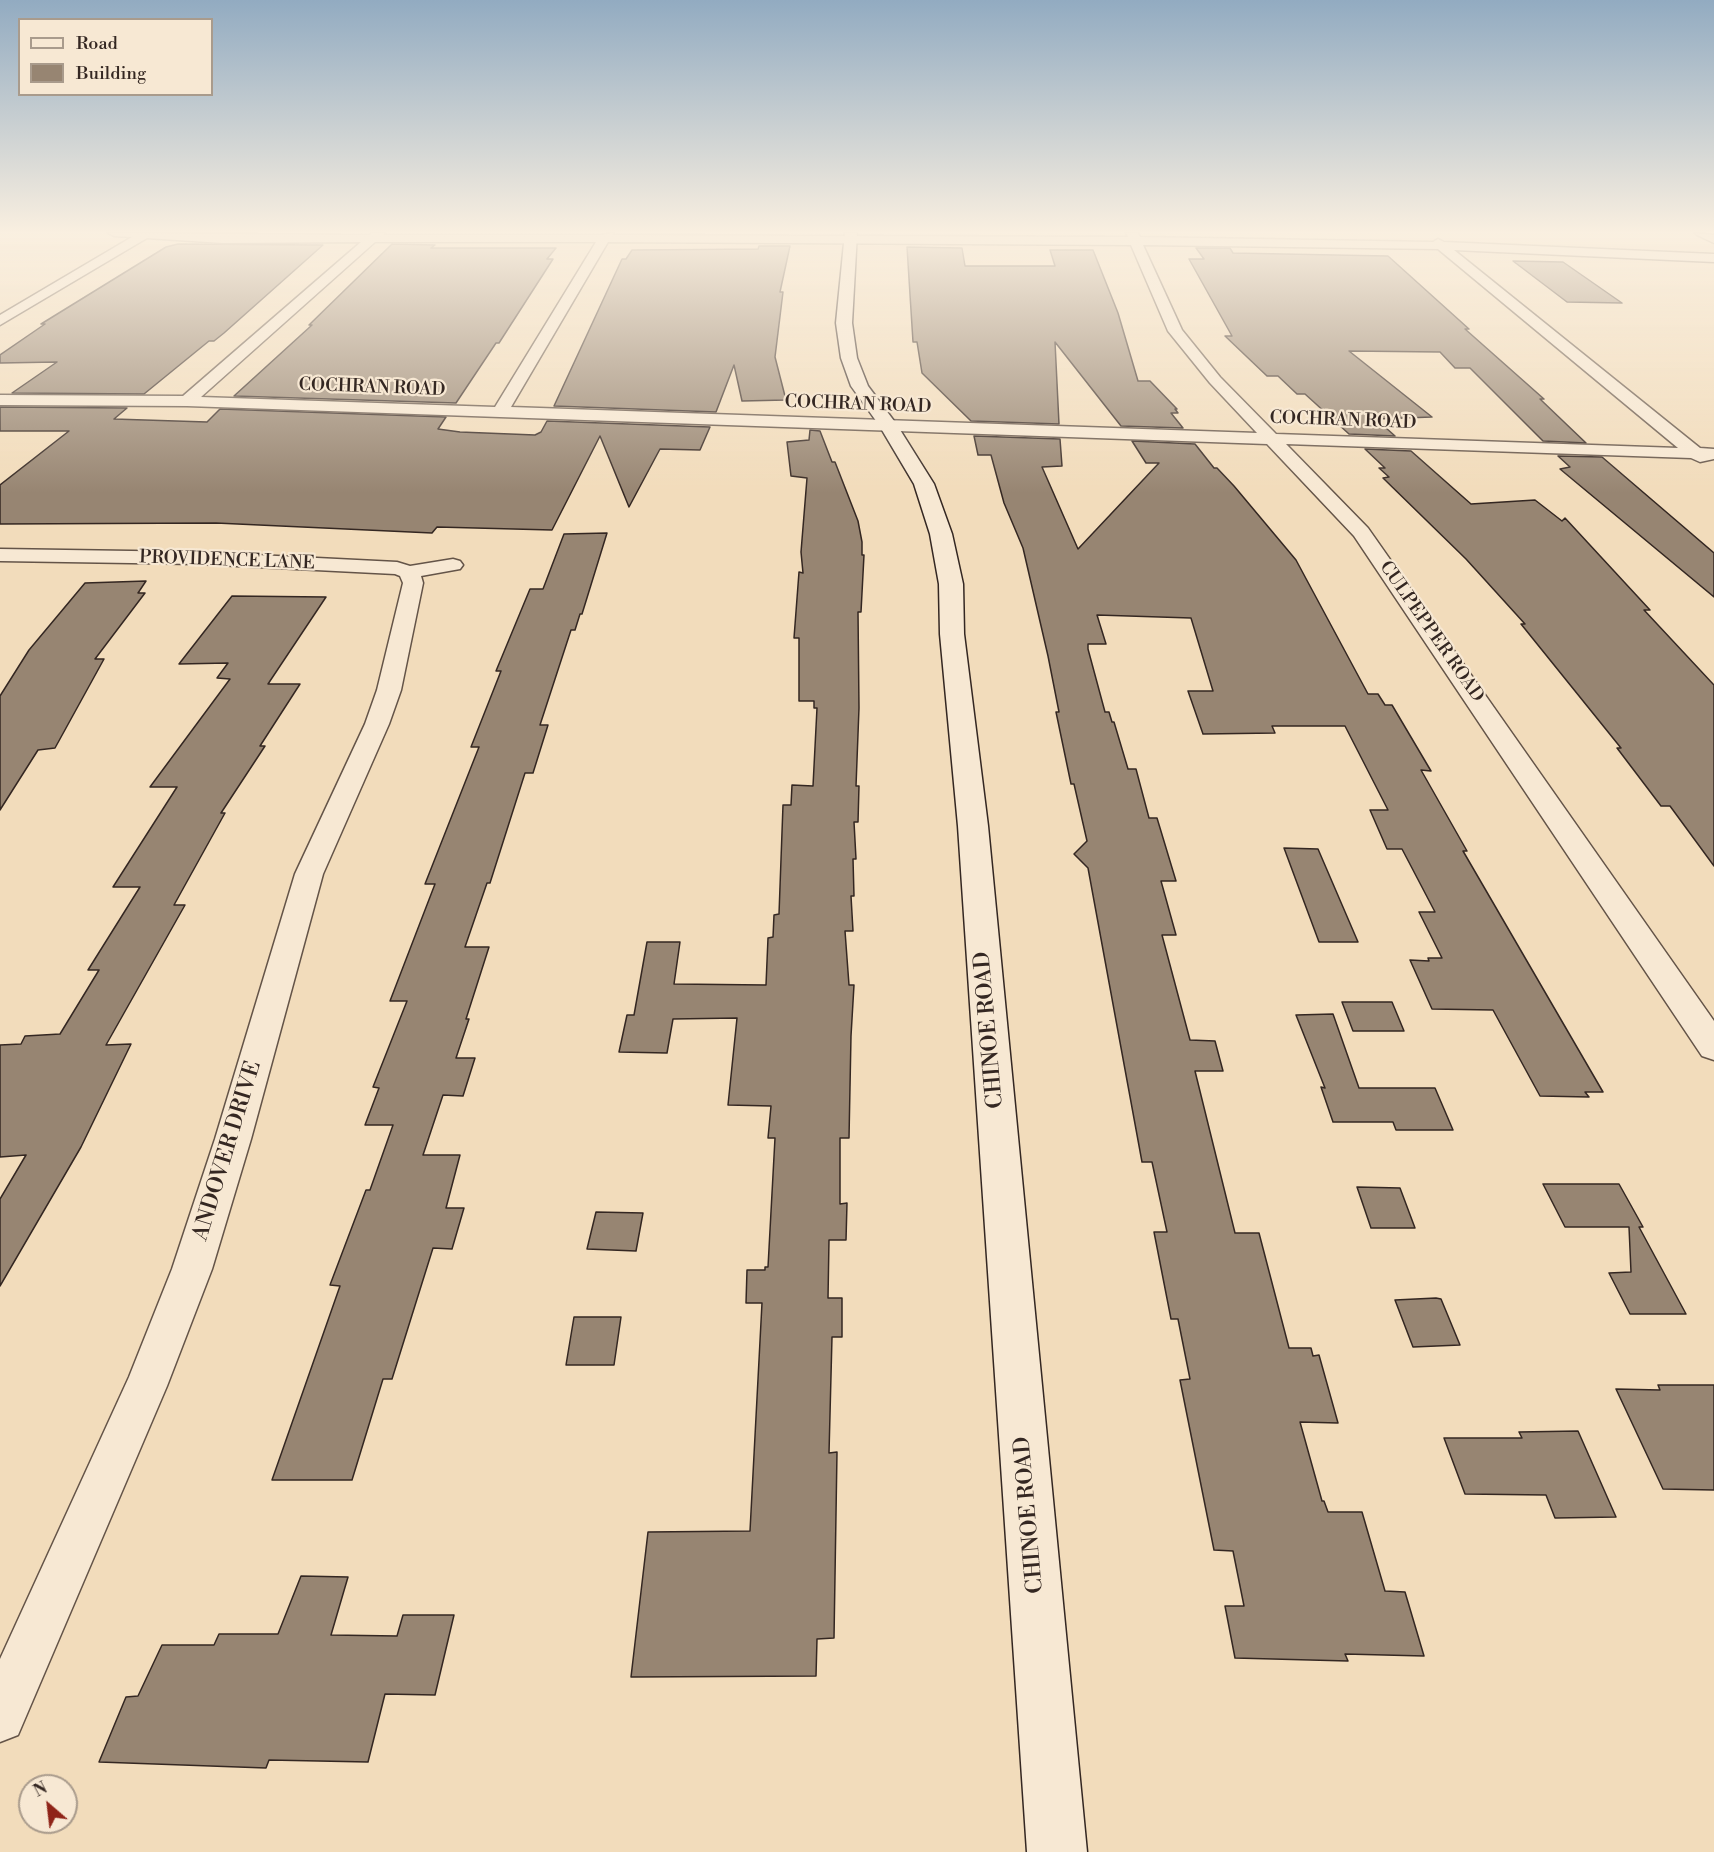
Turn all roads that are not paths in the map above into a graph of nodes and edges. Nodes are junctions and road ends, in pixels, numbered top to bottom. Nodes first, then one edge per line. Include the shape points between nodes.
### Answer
1 (280, 319) edge
2 (556, 319) edge
3 (844, 319) edge
4 (1170, 319) edge
5 (1531, 319) edge
6 (0, 400) edge
7 (187, 401) junction
8 (500, 412) junction
9 (888, 425) junction
10 (1271, 438) junction
11 (1694, 453) junction
12 (1714, 454) edge
13 (1714, 468) edge
14 (7, 555) edge
15 (453, 565) dead end
16 (409, 572) junction
17 (0, 574) edge
18 (1714, 1047) edge
19 (0, 1717) edge
20 (1057, 1852) edge

1 - 7 street
2 - 8 street
3 - 9 street, CHINOE ROAD via 847,348 860,386
4 - 10 street, CULPEPPER ROAD via 1215,380
5 - 11 street
6 - 7 street, COCHRAN ROAD
7 - 8 street, COCHRAN ROAD
8 - 9 street, COCHRAN ROAD
9 - 10 street, COCHRAN ROAD
9 - 20 street, CHINOE ROAD via 924,484 934,509 951,584 952,634 974,826
10 - 11 street, COCHRAN ROAD
10 - 18 street, CULPEPPER ROAD via 1361,532
11 - 12 street, COCHRAN ROAD
11 - 13 street
14 - 16 street, PROVIDENCE LANE via 197,558 398,568
14 - 17 street
15 - 16 street, PROVIDENCE LANE
16 - 19 street, ANDOVER DRIVE via 413,583 387,697 309,874 192,1269 146,1386

